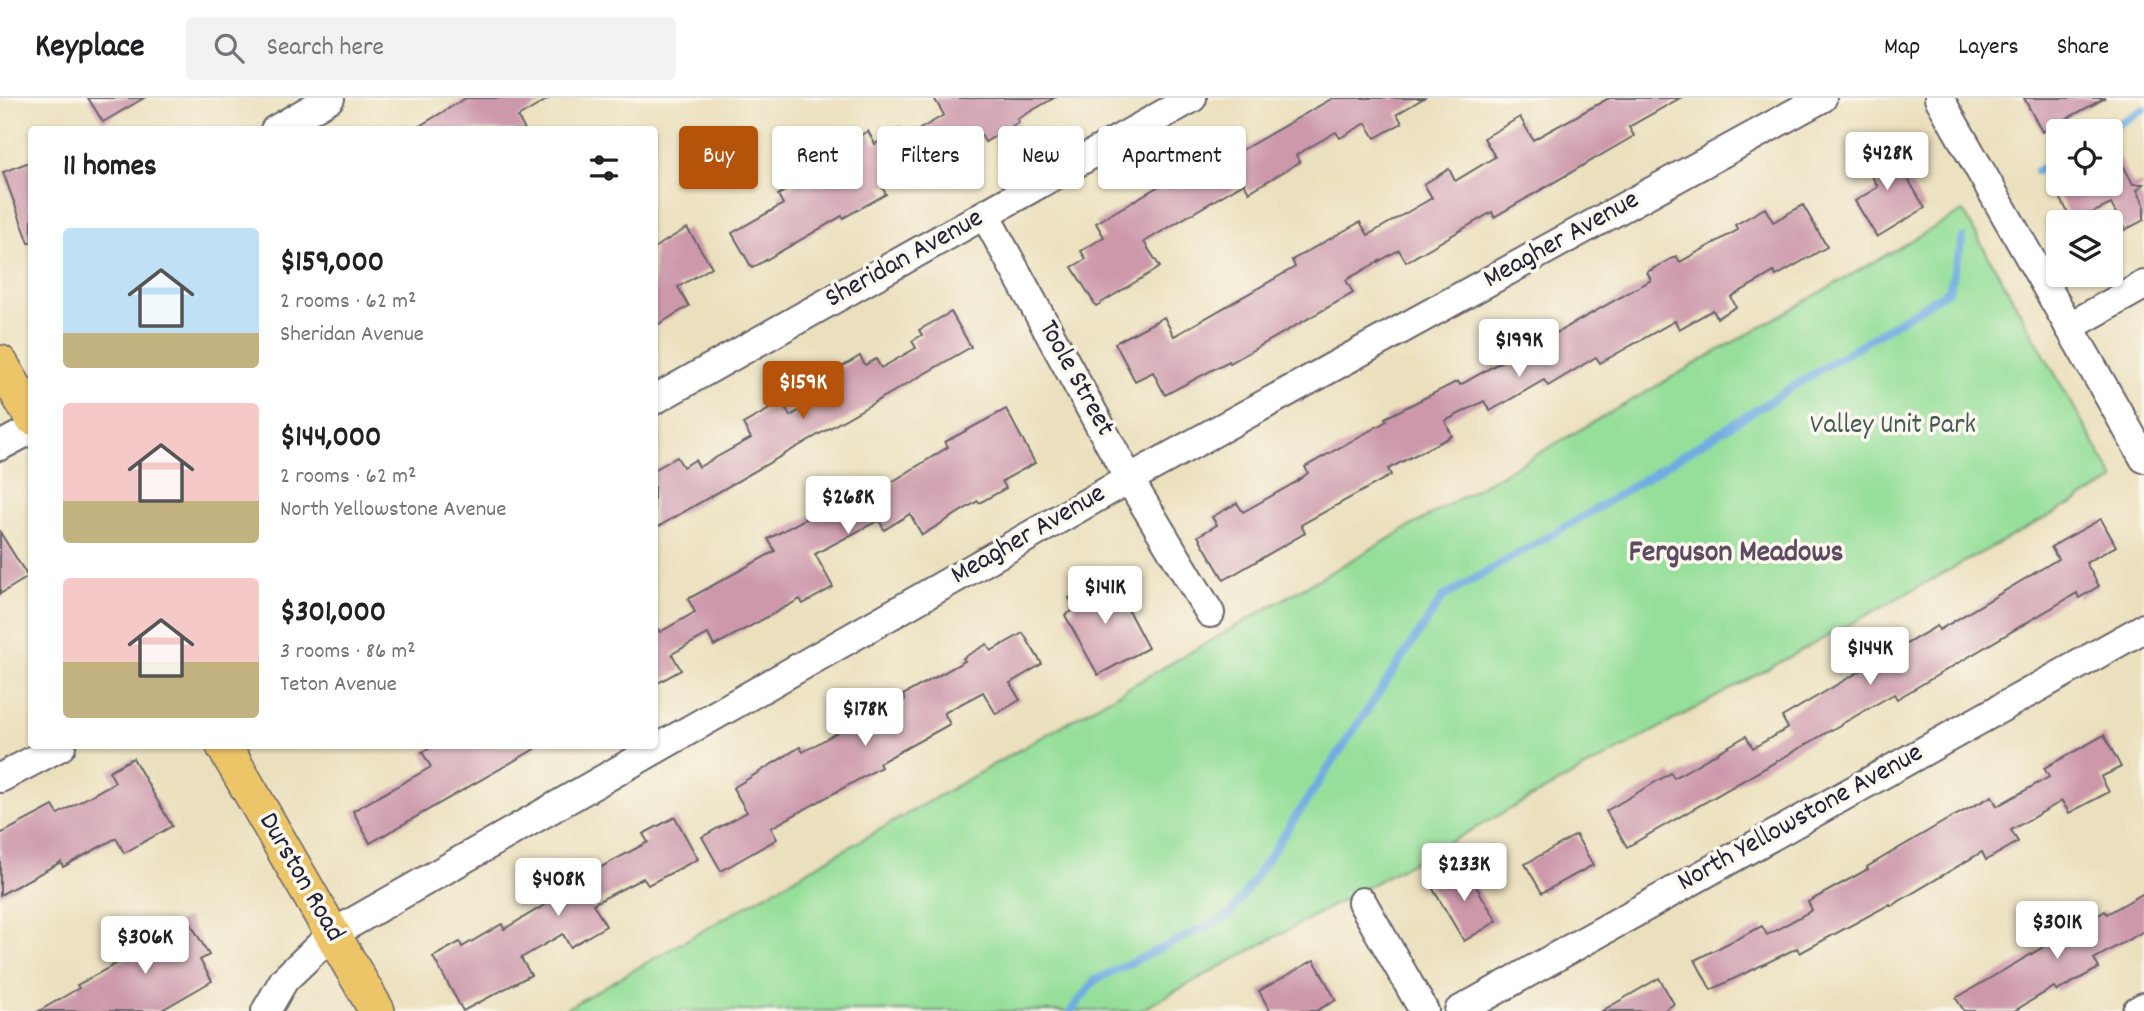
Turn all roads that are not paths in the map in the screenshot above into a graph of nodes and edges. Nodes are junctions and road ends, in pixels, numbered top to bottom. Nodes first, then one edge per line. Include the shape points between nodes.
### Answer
1 (330, 98) edge
2 (1192, 98) edge
3 (1822, 98) edge
4 (1939, 98) edge
5 (282, 126) edge
6 (985, 215) junction
7 (2144, 285) edge
8 (2069, 327) junction
9 (0, 363) edge
10 (658, 398) edge
11 (28, 410) edge
12 (28, 431) edge
13 (0, 446) edge
14 (2144, 458) edge
15 (1129, 479) junction
16 (1210, 613) dead end
17 (2144, 628) edge
18 (658, 748) edge
19 (55, 749) edge
20 (226, 749) edge
21 (656, 749) edge
22 (0, 778) edge
23 (1362, 902) dead end
24 (332, 934) junction
25 (2144, 1007) edge
26 (266, 1011) edge
27 (377, 1011) edge
28 (1424, 1011) edge
29 (1459, 1011) edge
30 (2137, 1011) edge

1 - 5 street
2 - 6 street, Sheridan Avenue
3 - 15 street, Meagher Avenue
4 - 8 street
6 - 10 street, Sheridan Avenue
6 - 15 street, Toole Street
7 - 8 street
8 - 14 street
9 - 11 main road
12 - 13 street
15 - 16 street, Toole Street
15 - 18 street, Meagher Avenue
17 - 29 street, North Yellowstone Avenue
19 - 22 street
20 - 24 main road, Durston Road
21 - 24 street, Meagher Avenue
23 - 28 street
24 - 26 street, Meagher Avenue via 284,981
24 - 27 main road, Durston Road
25 - 30 street

